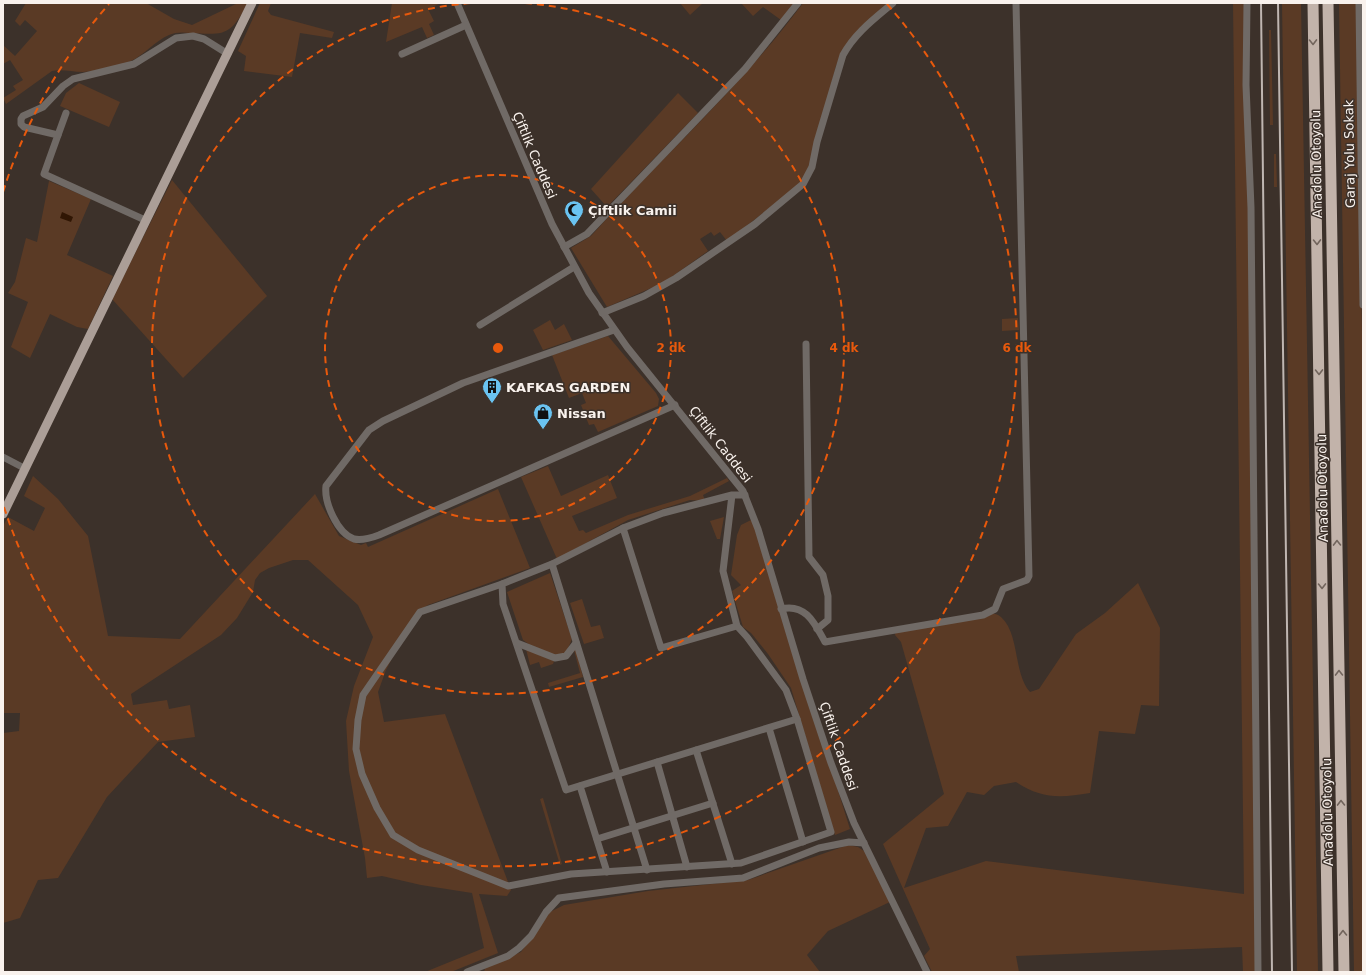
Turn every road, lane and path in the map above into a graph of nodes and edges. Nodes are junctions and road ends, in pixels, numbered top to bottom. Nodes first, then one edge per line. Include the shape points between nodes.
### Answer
1 (252, 3) edge
2 (457, 3) edge
3 (798, 3) edge
4 (893, 3) edge
5 (1016, 3) edge
6 (1247, 3) edge
7 (1313, 3) edge
8 (1328, 3) edge
9 (1359, 3) edge
10 (466, 25) junction
11 (228, 54) junction
12 (402, 54) dead end
13 (66, 113) dead end
14 (58, 135) junction
15 (145, 220) junction
16 (564, 247) junction
17 (574, 267) junction
18 (1363, 305) edge
19 (602, 313) junction
20 (480, 325) dead end
21 (614, 330) junction
22 (806, 344) dead end
23 (675, 405) junction
24 (3, 456) edge
25 (24, 468) junction
26 (732, 495) junction
27 (745, 496) junction
28 (3, 514) edge
29 (623, 528) junction
30 (552, 564) junction
31 (502, 584) junction
32 (781, 609) junction
33 (736, 626) junction
34 (817, 629) junction
35 (517, 643) junction
36 (576, 643) junction
37 (797, 719) junction
38 (769, 728) junction
39 (696, 750) junction
40 (657, 762) junction
41 (617, 774) junction
42 (580, 786) junction
43 (713, 803) junction
44 (672, 816) junction
45 (634, 828) junction
46 (597, 839) junction
47 (803, 842) junction
48 (864, 843) junction
49 (732, 864) junction
50 (687, 867) junction
51 (647, 870) junction
52 (607, 872) junction
53 (477, 970) edge
54 (467, 972) edge
55 (927, 972) edge
56 (1258, 972) edge
57 (1328, 972) edge
58 (1344, 972) edge

1 - 11 main road
2 - 10 street, Çiftlik Caddesi
3 - 16 street via 745,69 681,136 587,234
4 - 19 street via 858,33 843,54 812,167 803,184 755,224 676,278 644,296
5 - 34 street via 1029,576 1027,580 1003,589 995,609 983,615 826,642
6 - 56 street
7 -> 57 highway, Anadolu Otoyolu
58 -> 8 highway, Anadolu Otoyolu
9 - 18 street, Garaj Yolu Sokak
10 - 12 street
10 - 16 street, Çiftlik Caddesi
11 - 14 street via 204,39 193,36 181,37 170,41 134,64 73,79 43,107 23,116 21,120 24,127
11 - 15 main road
13 - 14 street
14 - 15 street via 44,174
15 - 25 main road
16 - 17 street, Çiftlik Caddesi
17 - 19 street, Çiftlik Caddesi
17 - 20 street
19 - 21 street, Çiftlik Caddesi
21 - 23 street, Çiftlik Caddesi
21 - 23 street via 463,383 401,411 370,430 326,486 325,494 330,511 344,532 357,539 379,535
22 - 34 street via 809,556 823,575 828,596 828,620
23 - 27 street, Çiftlik Caddesi
24 - 25 street
25 - 28 main road
26 - 27 street
26 - 29 street
26 - 33 street via 723,571
27 - 32 street, Çiftlik Caddesi via 758,529
29 - 30 street
29 - 33 street via 661,648
30 - 31 street
30 - 36 street
31 - 35 street via 503,604
31 - 52 street via 420,612 363,695 356,749 362,774 377,808 394,836 418,850 508,886 571,874
32 - 34 street via 791,607 806,612
32 - 48 street, Çiftlik Caddesi via 831,764
33 - 37 street via 786,690
35 - 36 street via 555,658 566,656
35 - 42 street via 566,790
36 - 41 street
37 - 38 street
37 - 47 street via 831,832
38 - 39 street
38 - 47 street
39 - 40 street
39 - 43 street
40 - 41 street
40 - 44 street
41 - 42 street
41 - 45 street
42 - 46 street
43 - 44 street
43 - 49 street
44 - 45 street
44 - 50 street
45 - 46 street
45 - 51 street
46 - 52 street
47 - 49 street
48 - 53 street via 848,842 818,848 743,878 664,884 559,898 519,948
48 - 55 street, Çiftlik Caddesi
49 - 50 street
50 - 51 street
51 - 52 street
53 - 54 street

